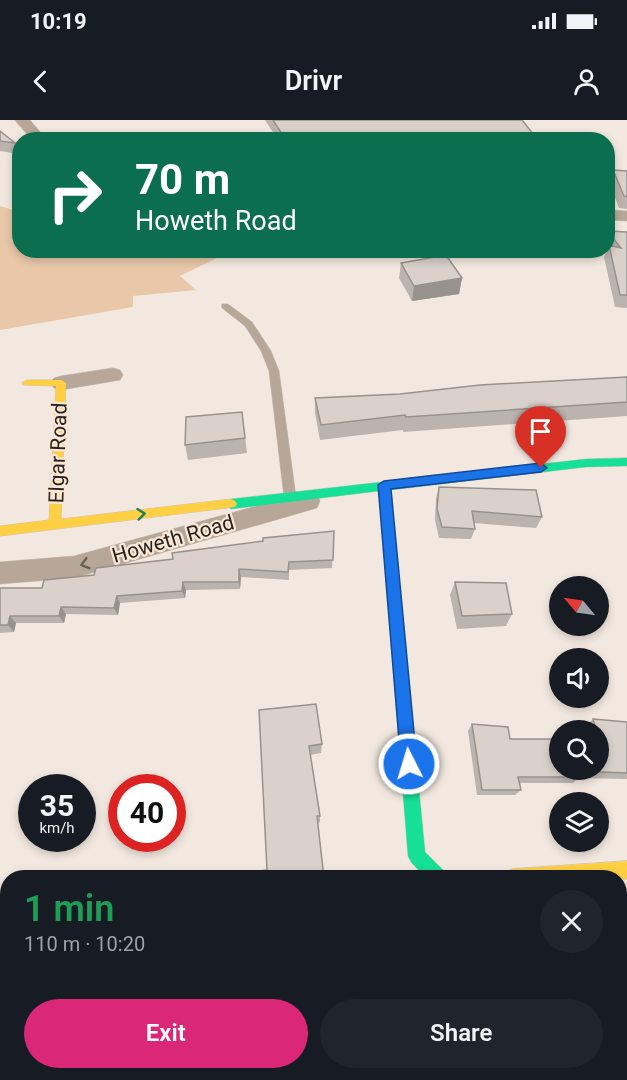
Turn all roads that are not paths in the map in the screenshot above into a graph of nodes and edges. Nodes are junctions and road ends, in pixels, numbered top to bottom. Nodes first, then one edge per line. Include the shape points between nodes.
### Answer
1 (22, 120) edge
2 (33, 132) edge
3 (225, 306) dead end
4 (113, 375) dead end
5 (27, 383) dead end
6 (61, 383) junction
7 (627, 462) edge
8 (384, 485) junction
9 (343, 490) junction
10 (290, 497) junction
11 (55, 523) junction
12 (0, 531) edge
13 (0, 573) edge
14 (431, 870) edge

1 - 2 street
3 - 10 lane via 249,324 274,371
4 - 6 street, Elgar Road
5 - 6 street, Elgar Road
6 - 11 street, Elgar Road
7 - 8 street, Howeth Road
8 - 9 street, Howeth Road
8 - 14 street via 417,856
9 - 10 street, Howeth Road
9 -> 13 street, Howeth Road via 74,567
11 -> 10 street, Howeth Road
11 - 12 street, Howeth Road

